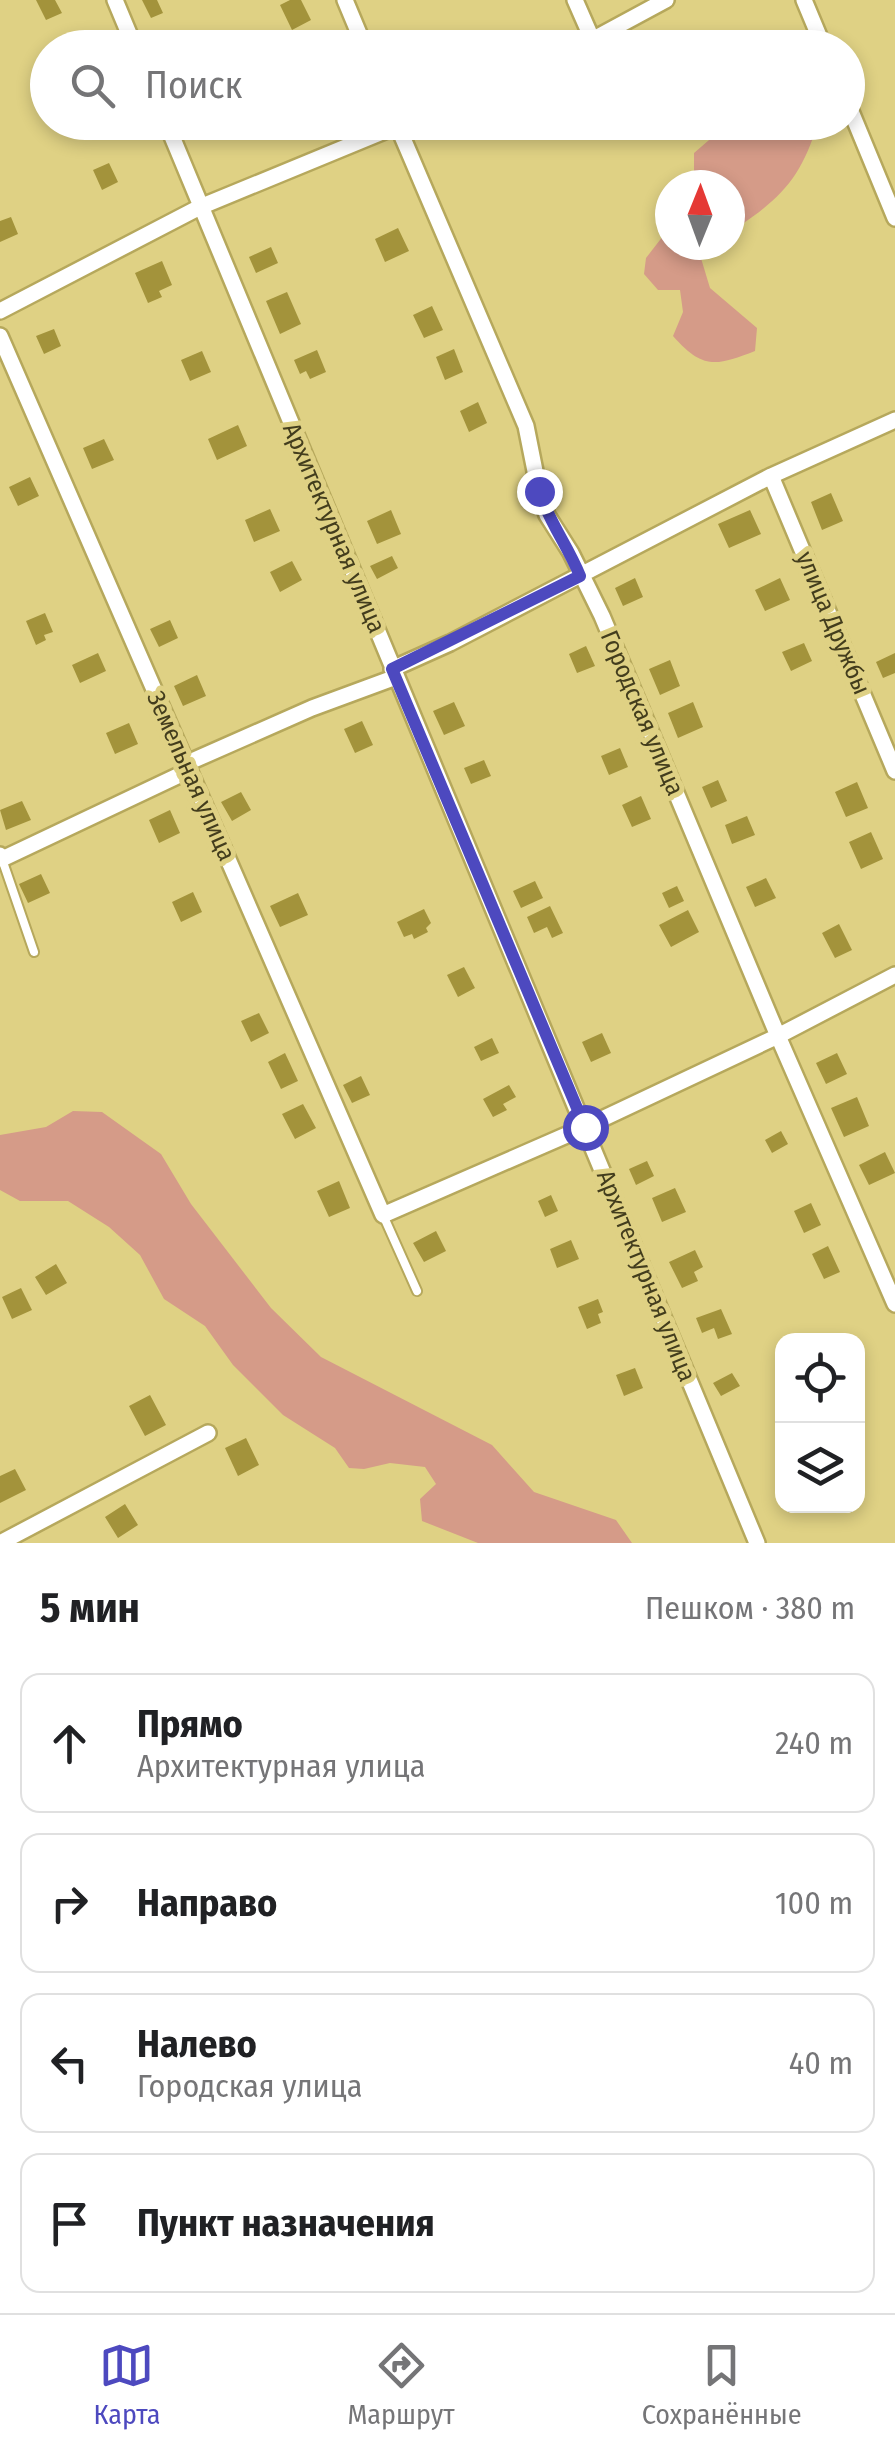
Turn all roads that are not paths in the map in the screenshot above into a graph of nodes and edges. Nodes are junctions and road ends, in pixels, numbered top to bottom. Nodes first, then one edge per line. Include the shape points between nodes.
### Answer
1 (116, 0) edge
2 (345, 0) edge
3 (575, 0) edge
4 (666, 0) edge
5 (804, 0) edge
6 (128, 30) edge
7 (358, 30) edge
8 (588, 30) edge
9 (611, 30) edge
10 (816, 30) edge
11 (173, 140) edge
12 (361, 140) edge
13 (406, 140) edge
14 (863, 140) edge
15 (200, 207) junction
16 (895, 218) edge
17 (0, 310) edge
18 (0, 336) edge
19 (895, 420) edge
20 (772, 476) junction
21 (580, 576) junction
22 (394, 673) junction
23 (186, 768) junction
24 (895, 771) edge
25 (1, 857) edge
26 (34, 952) dead end
27 (895, 975) edge
28 (778, 1036) junction
29 (585, 1127) junction
30 (383, 1215) junction
31 (417, 1291) dead end
32 (895, 1304) edge
33 (208, 1433) dead end
34 (0, 1543) edge
35 (756, 1543) edge

1 - 6 street
2 - 7 street
3 - 8 street
4 - 9 street
5 - 10 street
11 - 15 street, Архитектурная улица
12 - 15 street
13 - 21 street, Городская улица via 526,426 547,516
14 - 16 street
15 - 17 street
15 - 22 street, Архитектурная улица
18 - 23 street, Земельная улица
19 - 20 street
20 - 21 street
20 - 24 street, улица Дружбы
21 - 22 street
21 - 28 street, Городская улица
22 - 23 street
22 - 29 street, Архитектурная улица
23 - 25 street
23 - 30 street, Земельная улица
25 - 26 lane
27 - 28 street
28 - 29 street
28 - 32 street, Городская улица
29 - 30 street
29 - 35 street, Архитектурная улица
30 - 31 lane
33 - 34 street

